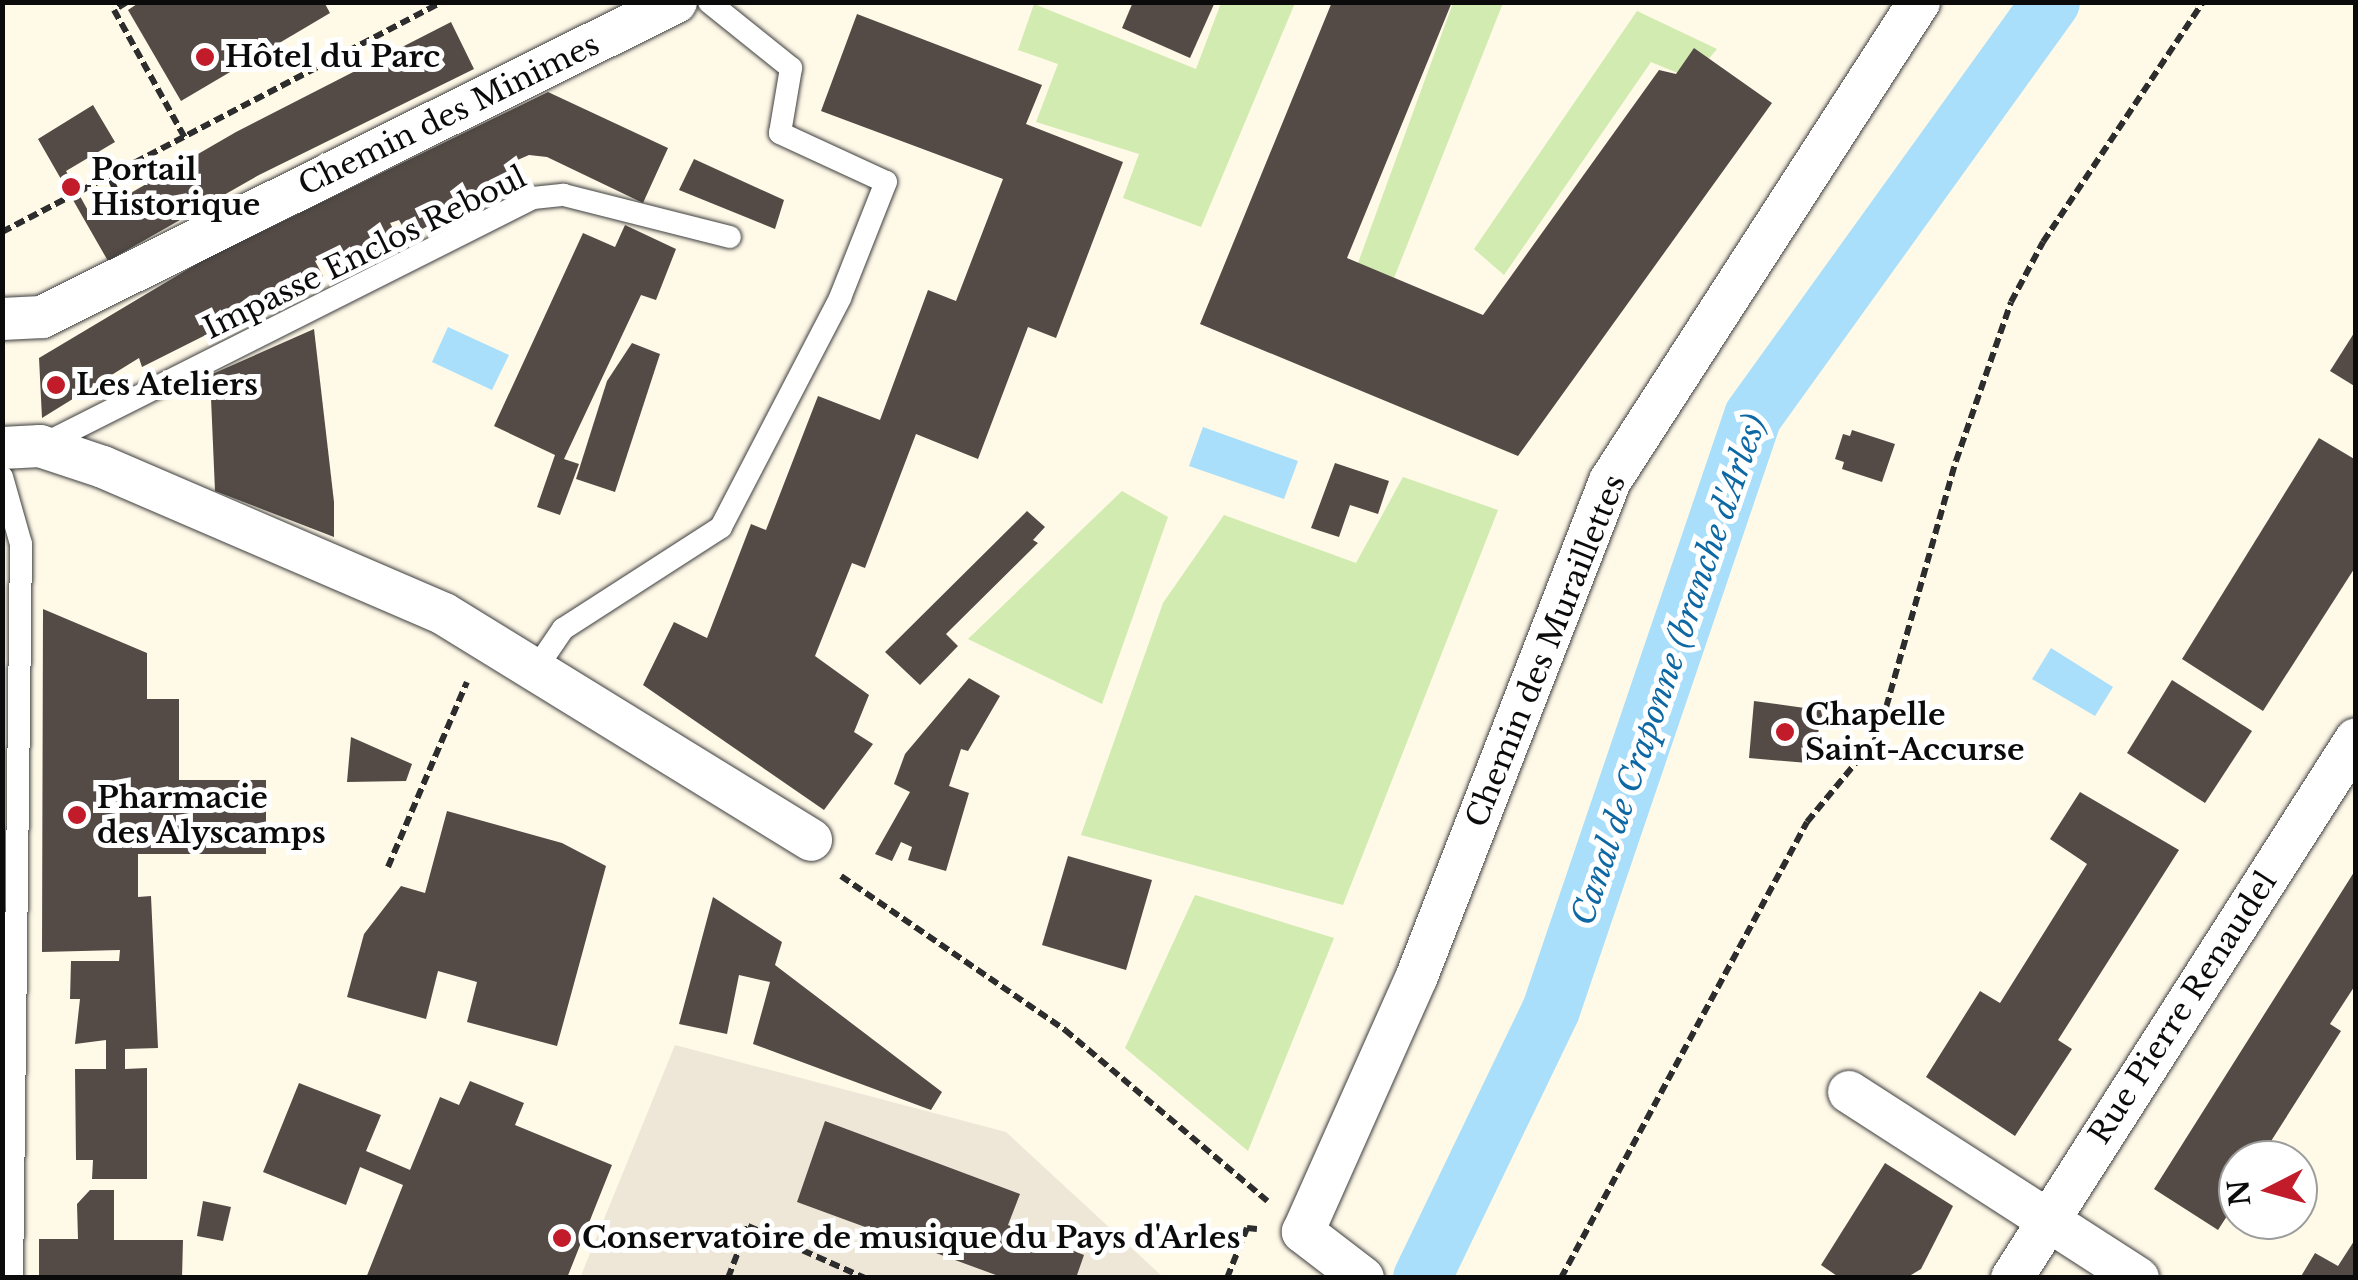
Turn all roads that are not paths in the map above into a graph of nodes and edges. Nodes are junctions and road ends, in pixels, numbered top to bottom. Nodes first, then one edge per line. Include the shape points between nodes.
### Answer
1 (676, 2) edge
2 (710, 2) edge
3 (1919, 2) edge
4 (730, 237) dead end
5 (2, 319) edge
6 (21, 447) edge
7 (2, 477) edge
8 (535, 670) junction
9 (2356, 738) edge
10 (811, 840) road end
11 (1849, 1092) dead end
12 (2048, 1218) junction
13 (12, 1278) edge
14 (1363, 1278) edge
15 (2012, 1278) edge
16 (2138, 1278) edge

1 - 5 street, Chemin des Minimes via 42,317
2 - 8 lane via 790,68 780,133 886,182 840,298 721,527 563,629
3 - 14 street, Chemin des Muraillettes via 1610,481 1417,976 1304,1232
4 - 6 lane, Impasse Enclos Reboul via 564,195 534,198
6 - 8 street via 411,599
7 - 13 lane via 21,544
8 - 10 street
9 - 12 street, Rue Pierre Renaudel
11 - 12 street
12 - 15 street, Rue Pierre Renaudel
12 - 16 street

